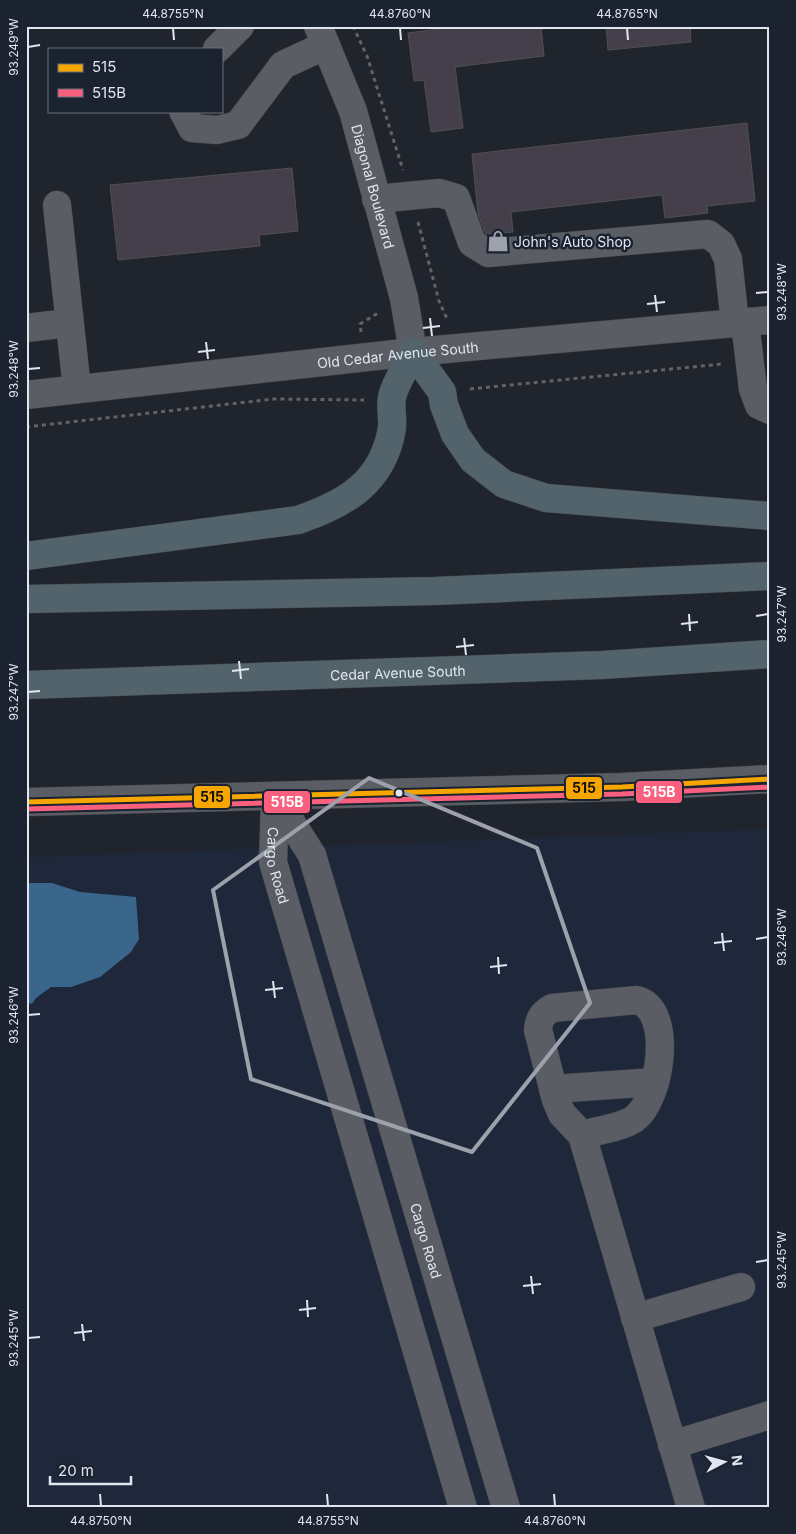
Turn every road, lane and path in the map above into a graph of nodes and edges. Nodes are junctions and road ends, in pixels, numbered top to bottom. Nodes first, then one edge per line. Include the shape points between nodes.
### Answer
1 (240, 26) edge
2 (353, 26) edge
3 (322, 36) edge
4 (218, 48) edge
5 (184, 112) edge
6 (411, 196) junction
7 (376, 200) junction
8 (57, 205) dead end
9 (381, 311) dead end
10 (448, 318) dead end
11 (750, 322) edge
12 (70, 323) junction
13 (26, 328) edge
14 (361, 332) dead end
15 (413, 352) junction
16 (750, 361) junction
17 (465, 389) dead end
18 (77, 390) junction
19 (26, 395) edge
20 (366, 400) dead end
21 (770, 410) edge
22 (26, 427) edge
23 (770, 516) edge
24 (26, 556) edge
25 (770, 576) edge
26 (26, 599) edge
27 (770, 654) edge
28 (26, 685) edge
29 (770, 778) edge
30 (276, 797) junction
31 (26, 802) edge
32 (656, 1082) junction
33 (553, 1089) junction
34 (582, 1135) junction
35 (741, 1287) dead end
36 (635, 1318) junction
37 (770, 1415) edge
38 (672, 1445) junction
39 (463, 1508) edge
40 (506, 1508) edge
41 (691, 1508) edge

1 - 4 street
2 - 6 path via 367,56
3 - 5 street via 284,66 238,125 217,130 192,128
3 - 7 street, Diagonal Boulevard via 353,110
6 - 7 street
6 - 10 path via 439,301
6 - 11 street via 438,193 456,198 472,243 488,253 708,234 721,244
7 - 15 street, Diagonal Boulevard via 404,298
8 - 12 street
9 - 14 path via 360,324
11 - 15 street, Old Cedar Avenue South
11 - 16 street
12 - 13 street
12 - 18 street
15 - 18 street, Old Cedar Avenue South
15 - 23 highway via 442,392 455,434 473,460 504,484 546,498
15 - 24 highway via 392,397 392,429 382,459 367,482 348,500 298,520
16 - 17 path
16 - 21 street via 759,405
18 - 19 street, Old Cedar Avenue South
20 - 22 path via 274,399
25 - 26 highway via 436,591
27 - 28 highway, Cedar Avenue South via 602,664
29 - 30 street via 612,787
30 - 31 street
30 - 39 street, Cargo Road via 273,862
30 - 40 street, Cargo Road via 312,854
32 - 33 street
32 - 33 street via 661,1057 652,1008 637,1000 552,1008 544,1013 538,1030
32 - 34 street via 643,1111 633,1120
33 - 34 street via 562,1114
34 - 36 street
35 - 36 street
36 - 38 street
37 - 38 street
38 - 41 street

